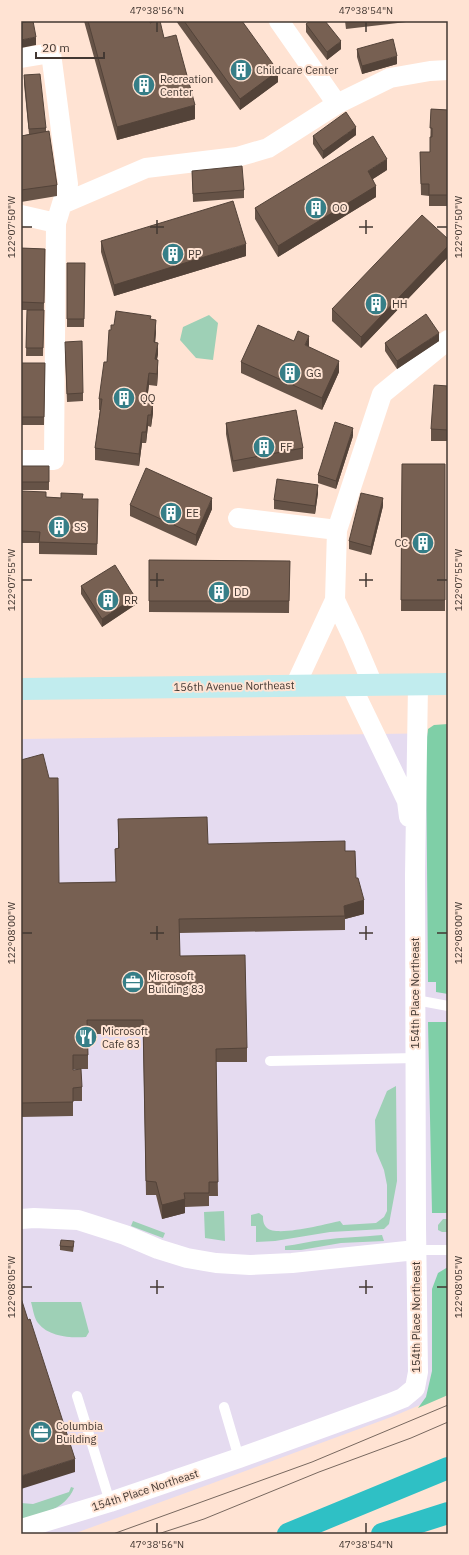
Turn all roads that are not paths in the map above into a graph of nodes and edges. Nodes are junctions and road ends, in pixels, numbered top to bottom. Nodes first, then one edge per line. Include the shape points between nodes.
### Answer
1 (279, 21) edge
2 (21, 58) edge
3 (448, 70) edge
4 (337, 104) junction
5 (62, 204) junction
6 (21, 215) edge
7 (56, 223) junction
8 (448, 340) edge
9 (21, 460) edge
10 (238, 518) dead end
11 (337, 530) junction
12 (335, 600) junction
13 (448, 684) edge
14 (351, 685) junction
15 (373, 685) junction
16 (418, 685) junction
17 (295, 686) junction
18 (21, 689) edge
19 (415, 875) junction
20 (416, 1000) junction
21 (448, 1006) edge
22 (416, 1058) junction
23 (270, 1061) dead end
24 (21, 1219) edge
25 (416, 1250) junction
26 (448, 1250) edge
27 (77, 1396) dead end
28 (224, 1407) dead end
29 (239, 1458) junction
30 (448, 1468) edge
31 (110, 1502) junction
32 (448, 1513) edge
33 (21, 1529) edge
34 (288, 1534) edge
35 (382, 1534) edge

1 - 4 street
2 - 5 street via 51,54 68,184
3 - 4 street via 430,70 390,78
4 - 5 street via 268,148 237,157 146,168
5 - 7 street
6 - 7 street
7 - 9 street via 54,460
8 - 11 street via 382,394
10 - 11 street
11 - 12 street
12 - 15 street
12 - 17 street
13 - 16 main road, 156th Avenue Northeast
14 - 15 main road, 156th Avenue Northeast
14 - 17 main road, 156th Avenue Northeast
14 - 19 street, 154th Place Northeast via 407,801
15 - 16 main road, 156th Avenue Northeast
16 - 19 street, 154th Place Northeast
17 - 18 main road, 156th Avenue Northeast
19 - 20 street, 154th Place Northeast
20 - 21 lane
20 - 22 street, 154th Place Northeast
22 - 23 lane
22 - 25 street, 154th Place Northeast
24 - 25 street via 78,1220 158,1249 216,1263 292,1263
25 - 26 lane
25 - 29 street, 154th Place Northeast via 418,1372 415,1388 403,1398 388,1404
27 - 31 lane
28 - 29 lane
29 - 31 street, 154th Place Northeast
30 - 34 highway
31 - 33 street, 154th Place Northeast
32 - 35 highway

